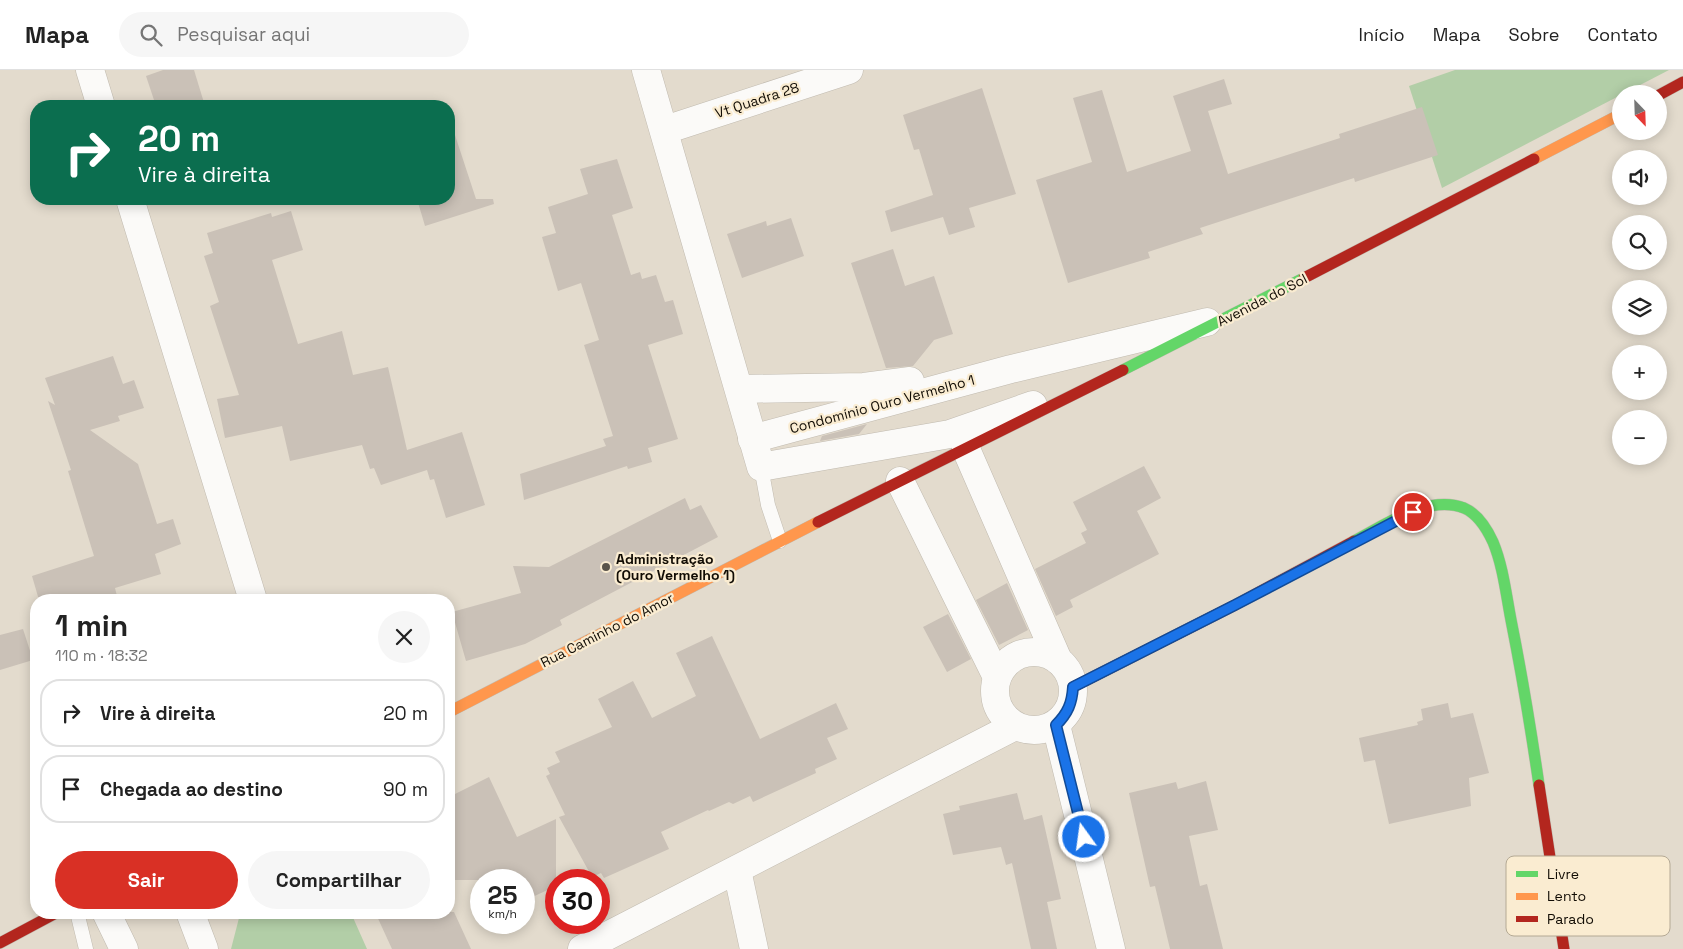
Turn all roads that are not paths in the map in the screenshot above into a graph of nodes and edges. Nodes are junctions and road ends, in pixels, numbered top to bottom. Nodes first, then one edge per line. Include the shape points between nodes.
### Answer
1 (90, 70) edge
2 (646, 70) edge
3 (849, 70) edge
4 (1683, 82) edge
5 (1668, 90) edge
6 (99, 100) edge
7 (1612, 119) edge
8 (665, 130) junction
9 (132, 205) edge
10 (1230, 317) junction
11 (1011, 369) junction
12 (1101, 382) junction
13 (740, 389) junction
14 (752, 439) junction
15 (966, 449) junction
16 (761, 467) junction
17 (900, 481) junction
18 (780, 541) junction
19 (252, 594) edge
20 (1058, 660) junction
21 (997, 677) junction
22 (1073, 687) junction
23 (455, 709) edge
24 (1056, 725) junction
25 (1015, 726) junction
26 (1550, 856) edge
27 (737, 870) junction
28 (45, 919) edge
29 (79, 919) edge
30 (109, 919) edge
31 (191, 919) edge
32 (1562, 936) edge
33 (0, 943) edge
34 (196, 946) edge
35 (86, 949) edge
36 (124, 949) edge
37 (582, 949) edge
38 (754, 949) edge
39 (1111, 949) edge
40 (1564, 949) edge

1 - 6 street
2 - 8 street
3 - 8 street, Vt Quadra 28
4 - 5 street
7 - 10 street, Avenida do Sol
8 - 13 street
9 - 19 street
10 - 11 street, Condomínio Ouro Vermelho 1
10 - 12 street, Avenida do Sol
11 - 13 street, Condomínio Ouro Vermelho 1 via 864,387
11 - 14 street, Condomínio Ouro Vermelho 1
12 - 15 street, Avenida do Sol
12 - 16 street via 950,434
13 - 14 street
14 - 16 street
15 - 17 street, Avenida do Sol
15 - 20 street
16 - 18 lane via 768,505
17 - 18 street, Rua Caminho do Amor
17 - 21 street
18 - 23 street, Rua Caminho do Amor
20 - 21 street via 1041,652 1023,653 1008,662
20 - 22 street via 1068,672
21 - 25 street via 994,695 1001,713
22 - 24 street via 1072,702
22 - 26 street via 1400,517 1426,506 1449,505 1470,509 1484,523 1495,542 1500,563 1526,691
24 - 25 street via 1034,731
24 - 39 street
25 - 27 street
27 - 37 street
27 - 38 street
28 - 33 street
29 - 35 lane
30 - 36 street
31 - 34 street
32 - 40 street

